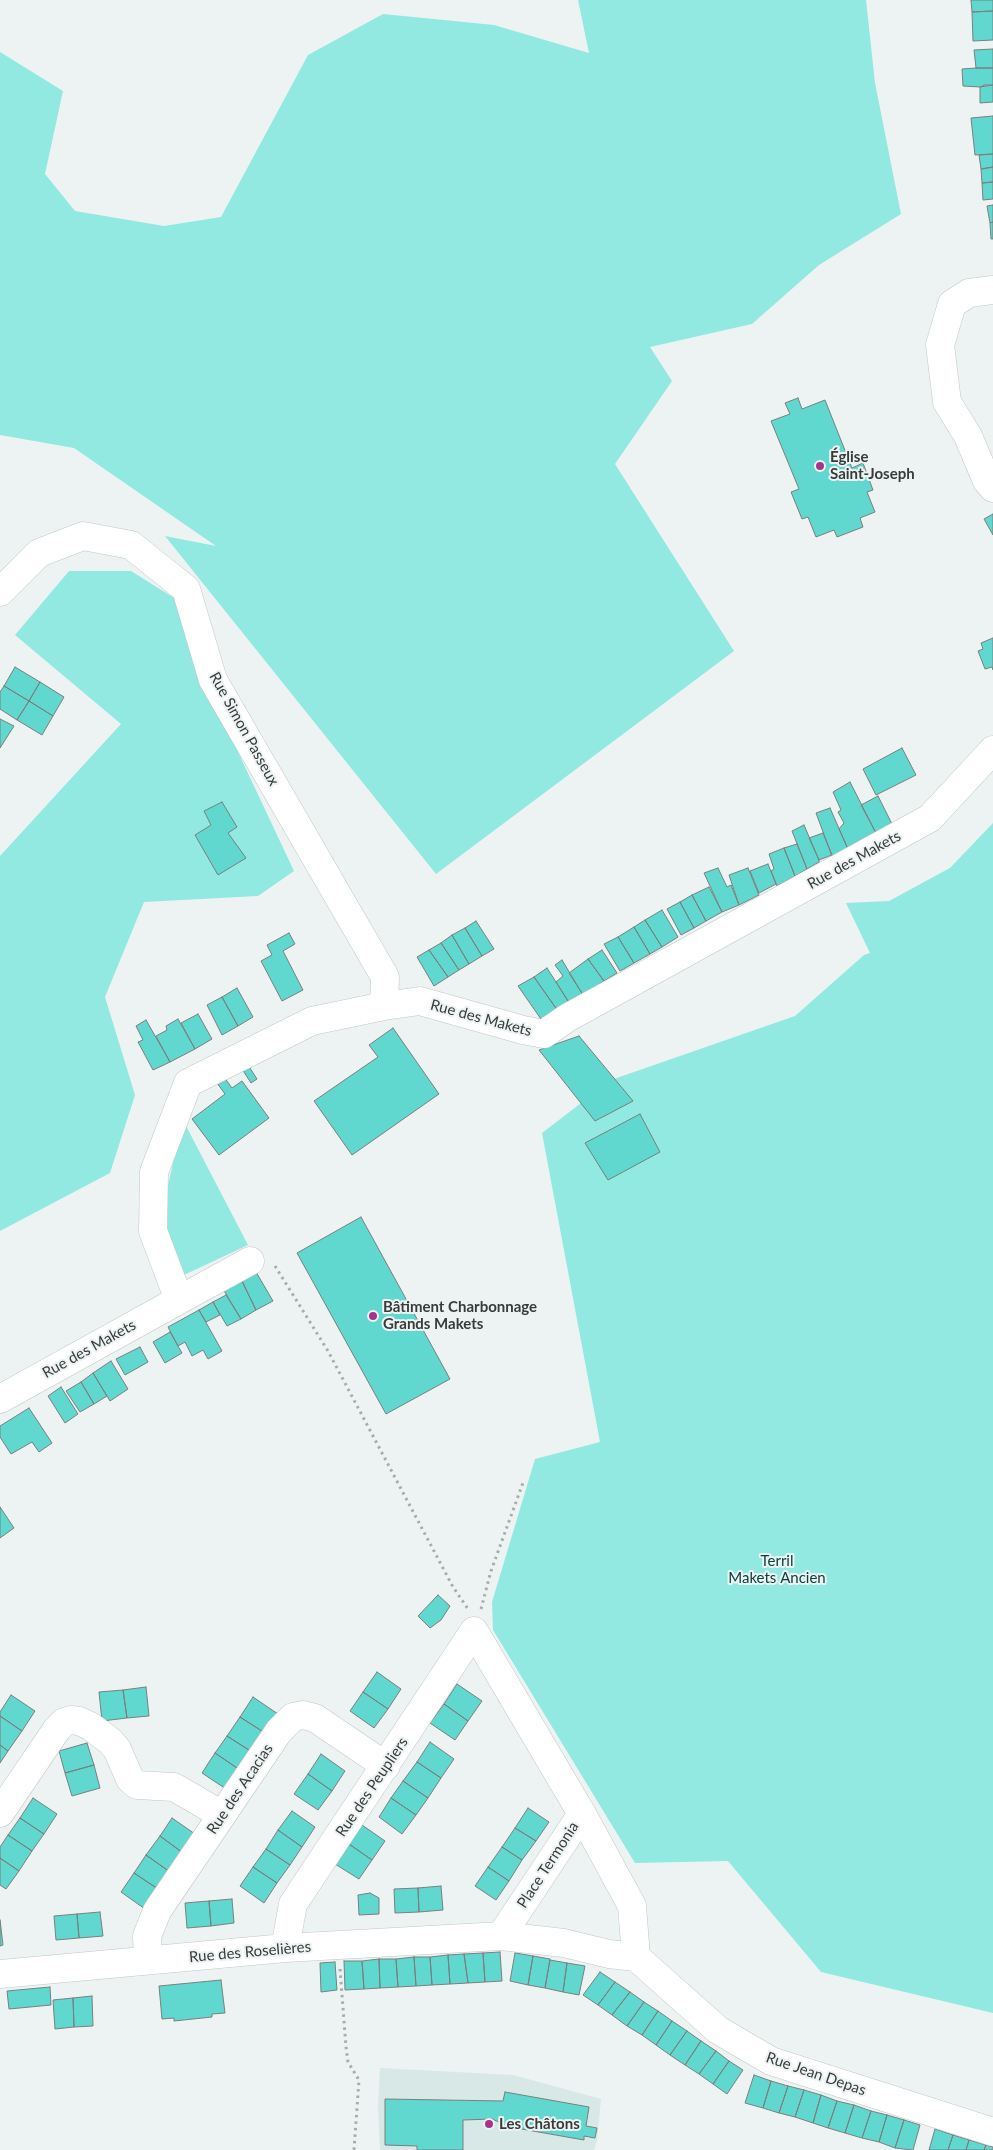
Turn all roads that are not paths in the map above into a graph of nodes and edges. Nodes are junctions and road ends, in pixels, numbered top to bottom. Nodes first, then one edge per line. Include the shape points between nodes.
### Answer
1 (993, 290) edge
2 (993, 488) edge
3 (0, 592) edge
4 (993, 750) edge
5 (384, 1006) junction
6 (250, 1261) road end
7 (179, 1300) junction
8 (0, 1399) edge
9 (386, 1766) junction
10 (0, 1813) edge
11 (582, 1814) junction
12 (222, 1815) junction
13 (501, 1936) junction
14 (285, 1948) junction
15 (636, 1957) junction
16 (148, 1960) junction
17 (0, 1974) edge
18 (993, 2132) edge

1 - 2 street via 969,293 952,304 940,345 947,402
3 - 5 street, Rue Simon Passeux via 39,553 83,536 131,545 186,589 213,680 385,977
4 - 5 street, Rue des Makets via 930,818 567,1018 544,1034 420,1001
5 - 7 street, Rue des Makets via 312,1022 188,1083 154,1172 153,1231
6 - 7 street, Rue des Makets
7 - 8 street, Rue des Makets
9 - 11 street, Rue des Peupliers via 474,1631
9 - 12 street, Rue des Acacias via 315,1718 292,1717
9 - 14 street, Rue des Peupliers via 293,1904
10 - 12 street via 57,1729 71,1720 90,1726 110,1741 130,1779 137,1785 174,1786
11 - 13 street, Place Termonia
11 - 15 street, Place Termonia via 632,1906
12 - 16 street, Rue des Acacias via 156,1911 147,1936
13 - 14 street, Rue des Roselières
13 - 15 street via 564,1943
14 - 16 street, Rue des Roselières
15 - 18 street, Rue Jean Depas via 718,2030 771,2061
16 - 17 street, Rue des Roselières

